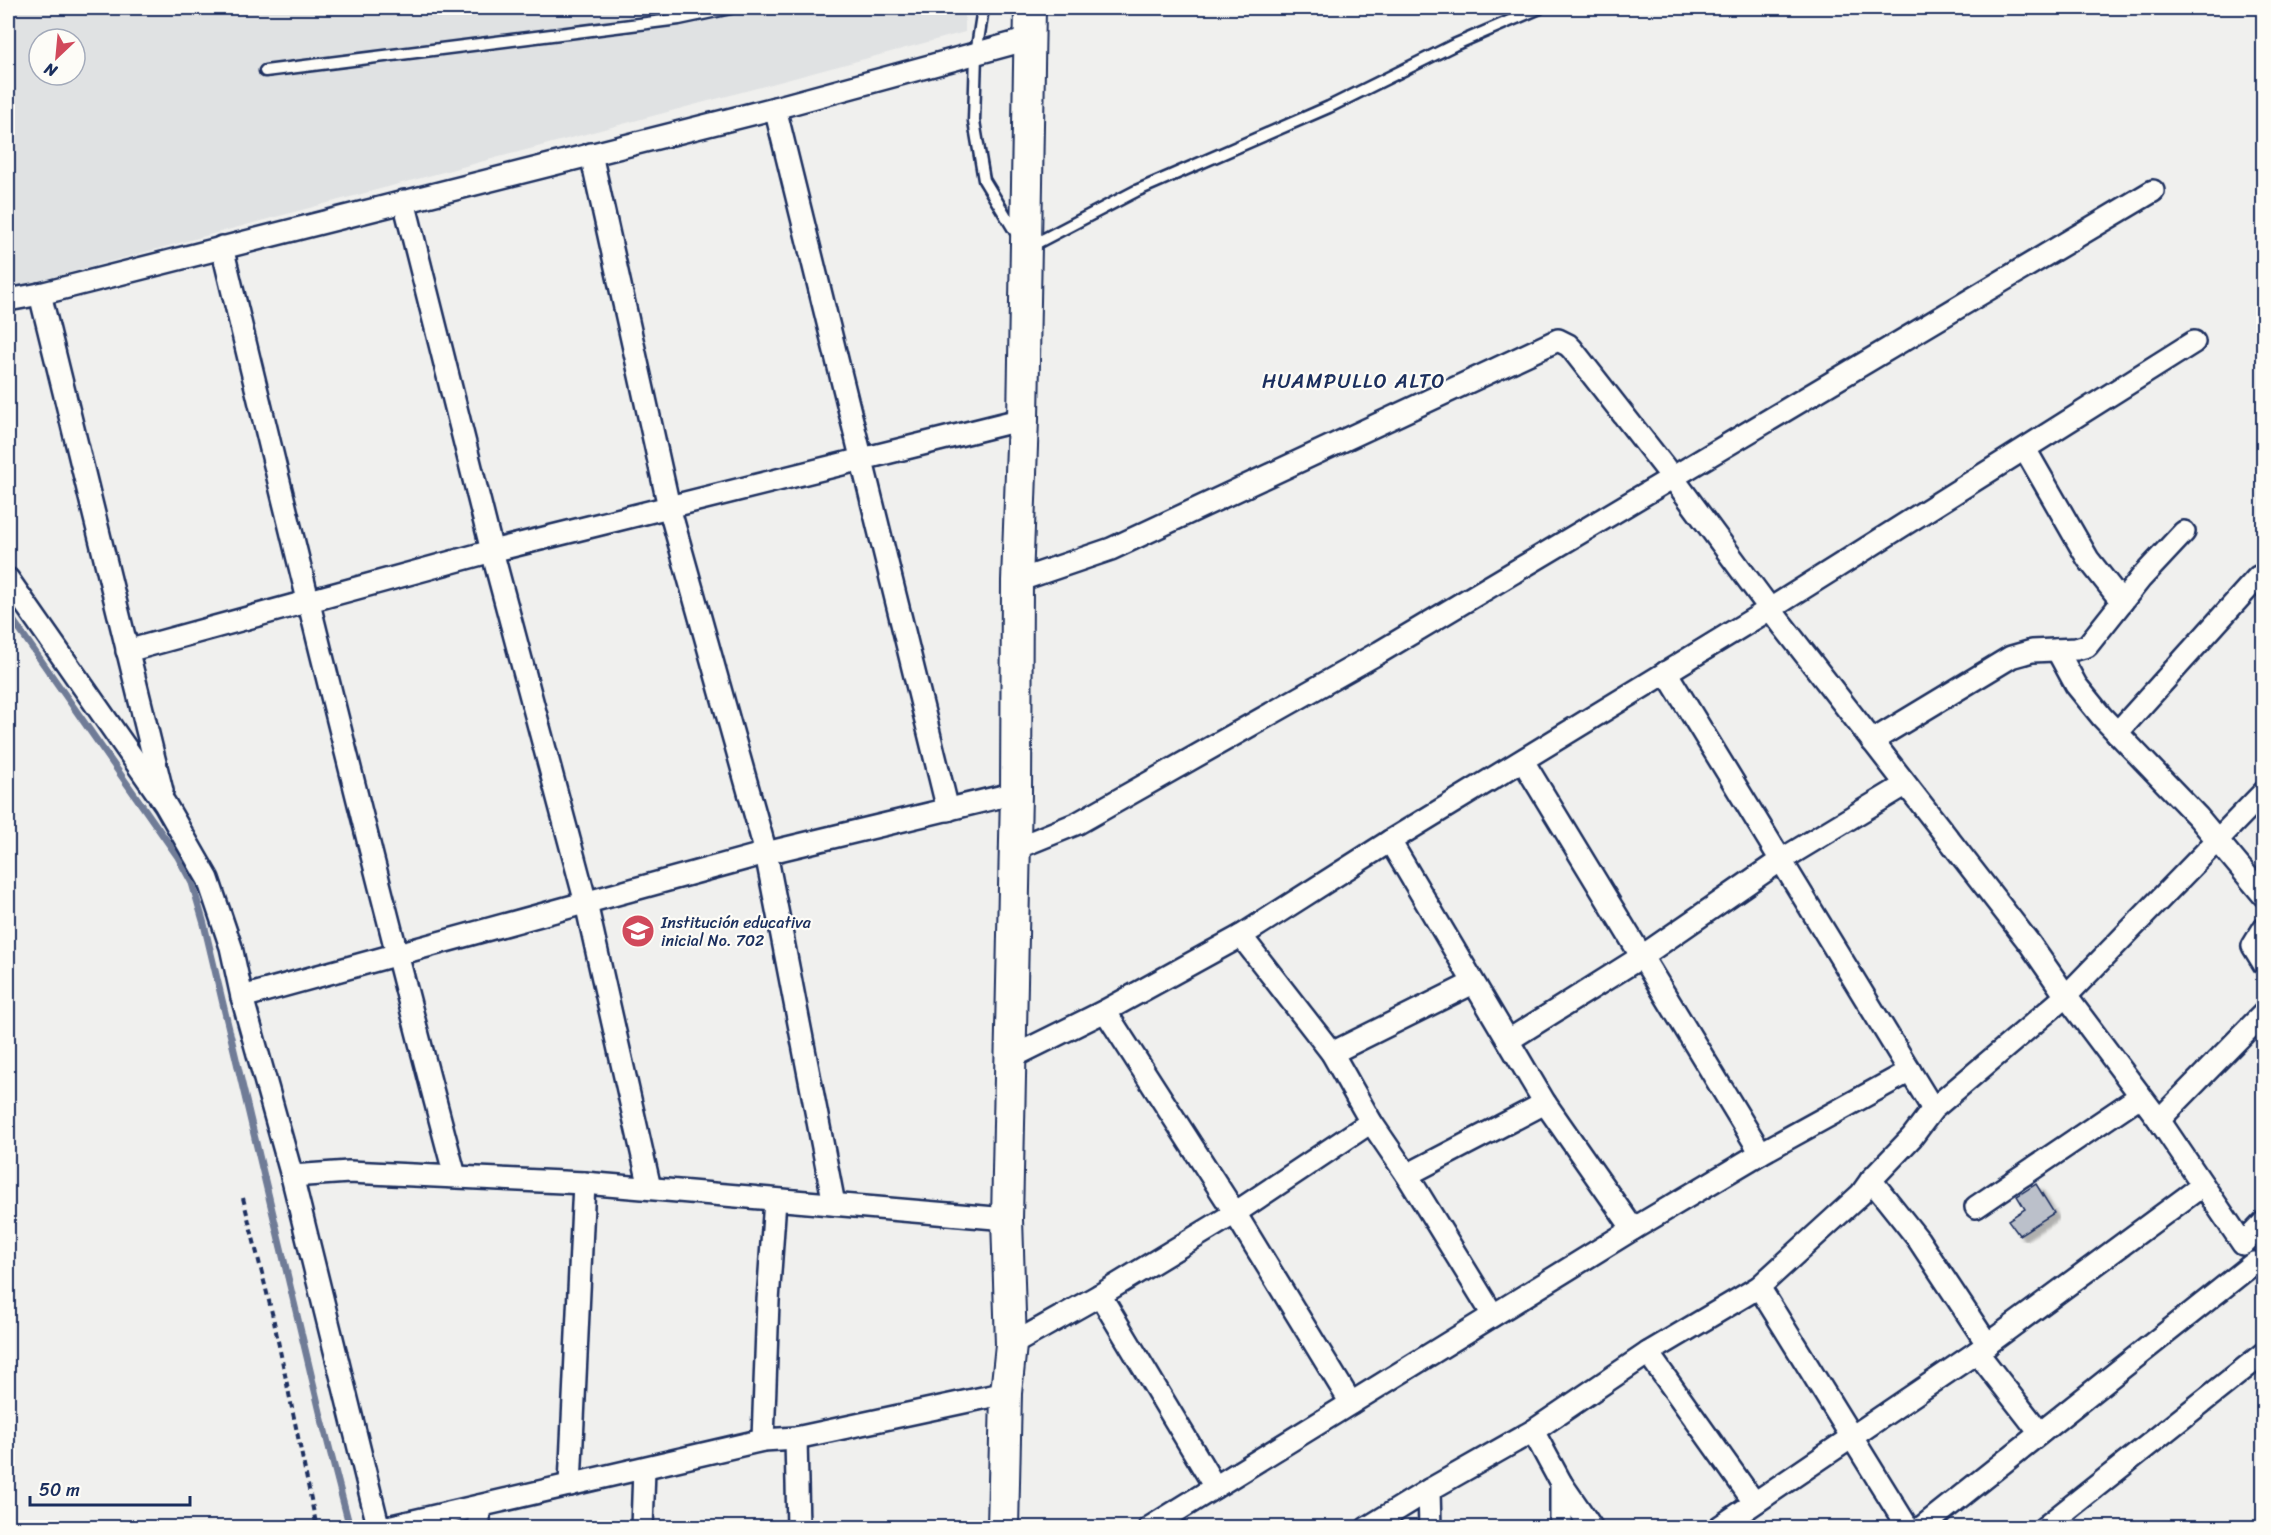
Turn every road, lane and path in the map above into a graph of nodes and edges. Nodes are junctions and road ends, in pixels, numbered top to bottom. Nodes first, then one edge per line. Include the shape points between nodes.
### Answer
1 (731, 8) edge
2 (982, 8) edge
3 (1029, 8) edge
4 (1540, 8) edge
5 (1029, 39) junction
6 (976, 54) junction
7 (265, 71) dead end
8 (775, 108) junction
9 (591, 154) junction
10 (2153, 191) dead end
11 (404, 201) junction
12 (222, 247) junction
13 (1026, 249) junction
14 (40, 294) junction
15 (8, 300) edge
16 (2194, 342) dead end
17 (1023, 419) junction
18 (2025, 449) junction
19 (862, 460) junction
20 (1672, 478) junction
21 (669, 507) junction
22 (2184, 532) dead end
23 (492, 551) junction
24 (2259, 577) dead end
25 (8, 579) edge
26 (1017, 581) junction
27 (307, 600) junction
28 (2121, 602) junction
29 (1770, 609) junction
30 (2057, 650) junction
31 (127, 651) junction
32 (1666, 672) junction
33 (2117, 733) junction
34 (1872, 741) junction
35 (1523, 761) junction
36 (1905, 785) junction
37 (2264, 792) edge
38 (1016, 793) junction
39 (165, 804) junction
40 (948, 810) junction
41 (2217, 838) junction
42 (1390, 841) junction
43 (1014, 849) junction
44 (766, 853) junction
45 (1781, 860) junction
46 (2264, 896) edge
47 (586, 903) junction
48 (2264, 928) edge
49 (1241, 936) junction
50 (396, 956) junction
51 (1641, 957) junction
52 (2264, 964) edge
53 (1473, 983) junction
54 (2066, 996) junction
55 (242, 997) junction
56 (1105, 1011) junction
57 (2264, 1013) edge
58 (1509, 1040) junction
59 (1332, 1053) junction
60 (1010, 1058) junction
61 (1910, 1071) junction
62 (2140, 1096) junction
63 (1545, 1103) junction
64 (1933, 1109) junction
65 (2159, 1120) junction
66 (1371, 1122) junction
67 (1761, 1152) junction
68 (292, 1176) junction
69 (455, 1176) junction
70 (1407, 1176) junction
71 (1871, 1180) junction
72 (584, 1183) junction
73 (2204, 1185) junction
74 (650, 1188) junction
75 (243, 1198) dead end
76 (775, 1200) junction
77 (834, 1204) junction
78 (1976, 1207) dead end
79 (1235, 1213) junction
80 (1007, 1219) junction
81 (2264, 1222) edge
82 (1633, 1229) junction
83 (2243, 1244) junction
84 (2259, 1271) edge
85 (1758, 1287) junction
86 (1100, 1295) junction
87 (1493, 1315) junction
88 (1011, 1345) junction
89 (1982, 1348) junction
90 (1648, 1353) junction
91 (2264, 1353) edge
92 (1006, 1393) junction
93 (1351, 1403) junction
94 (1533, 1431) junction
95 (2040, 1433) junction
96 (1853, 1437) junction
97 (796, 1438) junction
98 (763, 1440) junction
99 (644, 1469) junction
100 (1561, 1483) junction
101 (570, 1485) junction
102 (1215, 1486) junction
103 (1429, 1490) junction
104 (1754, 1502) junction
105 (479, 1506) junction
106 (317, 1527) edge
107 (479, 1527) edge
108 (642, 1527) edge
109 (798, 1527) edge
110 (1003, 1527) edge
111 (1149, 1527) edge
112 (1367, 1527) edge
113 (1430, 1527) edge
114 (1561, 1527) edge
115 (1592, 1527) edge
116 (1718, 1527) edge
117 (1908, 1527) edge
118 (1921, 1527) edge
119 (2044, 1527) edge

1 - 7 lane via 679,19
2 - 6 lane
3 - 5 main road
4 - 13 lane via 1454,45 1329,107 1136,191
5 - 6 street
5 - 13 main road
6 - 8 street
6 - 13 lane via 974,121 984,180
8 - 9 street
8 - 19 street
9 - 11 street
9 - 21 street
10 - 20 street
11 - 12 street
11 - 23 street
12 - 14 street
12 - 27 street
13 - 17 main road
14 - 15 street
14 - 31 street
16 - 18 street
17 - 19 street
17 - 26 main road
18 - 28 street via 2088,559
18 - 29 street
19 - 21 street
19 - 40 street
20 - 26 street via 1572,349 1558,340 1111,549
20 - 29 street
20 - 43 street via 1380,652 1078,823
21 - 23 street
21 - 44 street
22 - 28 street
23 - 27 street
23 - 47 street
24 - 33 street
25 - 39 street
26 - 38 main road
27 - 31 street
27 - 50 street
28 - 30 street via 2087,646
29 - 32 street
29 - 34 street
30 - 33 street via 2076,685
30 - 34 street via 2011,657
31 - 39 street
32 - 35 street
32 - 45 street
33 - 41 street
34 - 36 street
35 - 42 street
35 - 51 street
36 - 45 street
36 - 54 street
37 - 41 street
38 - 40 street
38 - 43 main road
39 - 55 street via 208,879 231,947
40 - 44 street
41 - 46 street
41 - 54 street
42 - 49 street
42 - 53 street
43 - 60 main road
44 - 47 street
44 - 77 street
45 - 51 street
45 - 61 street
47 - 50 street
47 - 74 street
48 - 52 street via 2253,946
49 - 56 street
49 - 59 street
50 - 55 street
50 - 69 street
51 - 58 street
51 - 67 street
53 - 58 street
53 - 59 street
54 - 62 street
54 - 64 street
55 - 68 street
56 - 60 street
56 - 79 street
57 - 65 street
58 - 63 street
59 - 66 street
60 - 80 main road
61 - 64 street
61 - 67 street
62 - 65 street
62 - 78 street
63 - 70 street
63 - 82 street
64 - 71 street
65 - 73 street
66 - 70 street
66 - 79 street
67 - 82 street
68 - 69 street via 349,1172
68 - 105 street via 377,1521 388,1527
69 - 72 street
70 - 87 street
71 - 85 street via 1861,1194
71 - 89 street via 1918,1239
72 - 74 street
72 - 101 street
73 - 83 street
73 - 89 street
74 - 76 street
75 - 106 path via 273,1317
76 - 77 street
76 - 98 street
77 - 80 street
79 - 86 street
79 - 93 street
80 - 88 main road
81 - 83 street
82 - 87 street
83 - 84 street
84 - 95 street
85 - 90 street
85 - 96 street
86 - 88 street
86 - 102 street
87 - 93 street
88 - 92 main road
89 - 95 street
89 - 96 street
90 - 94 street
90 - 104 street
91 - 119 street
92 - 97 street
92 - 110 main road
93 - 102 street
94 - 100 street
94 - 103 street
95 - 118 street
96 - 104 street
96 - 117 street
97 - 98 street
97 - 109 street
98 - 99 street
99 - 101 street
99 - 108 street
100 - 114 street
100 - 115 street
101 - 105 street
102 - 111 street
103 - 112 street
103 - 113 street
104 - 116 street
105 - 107 street

